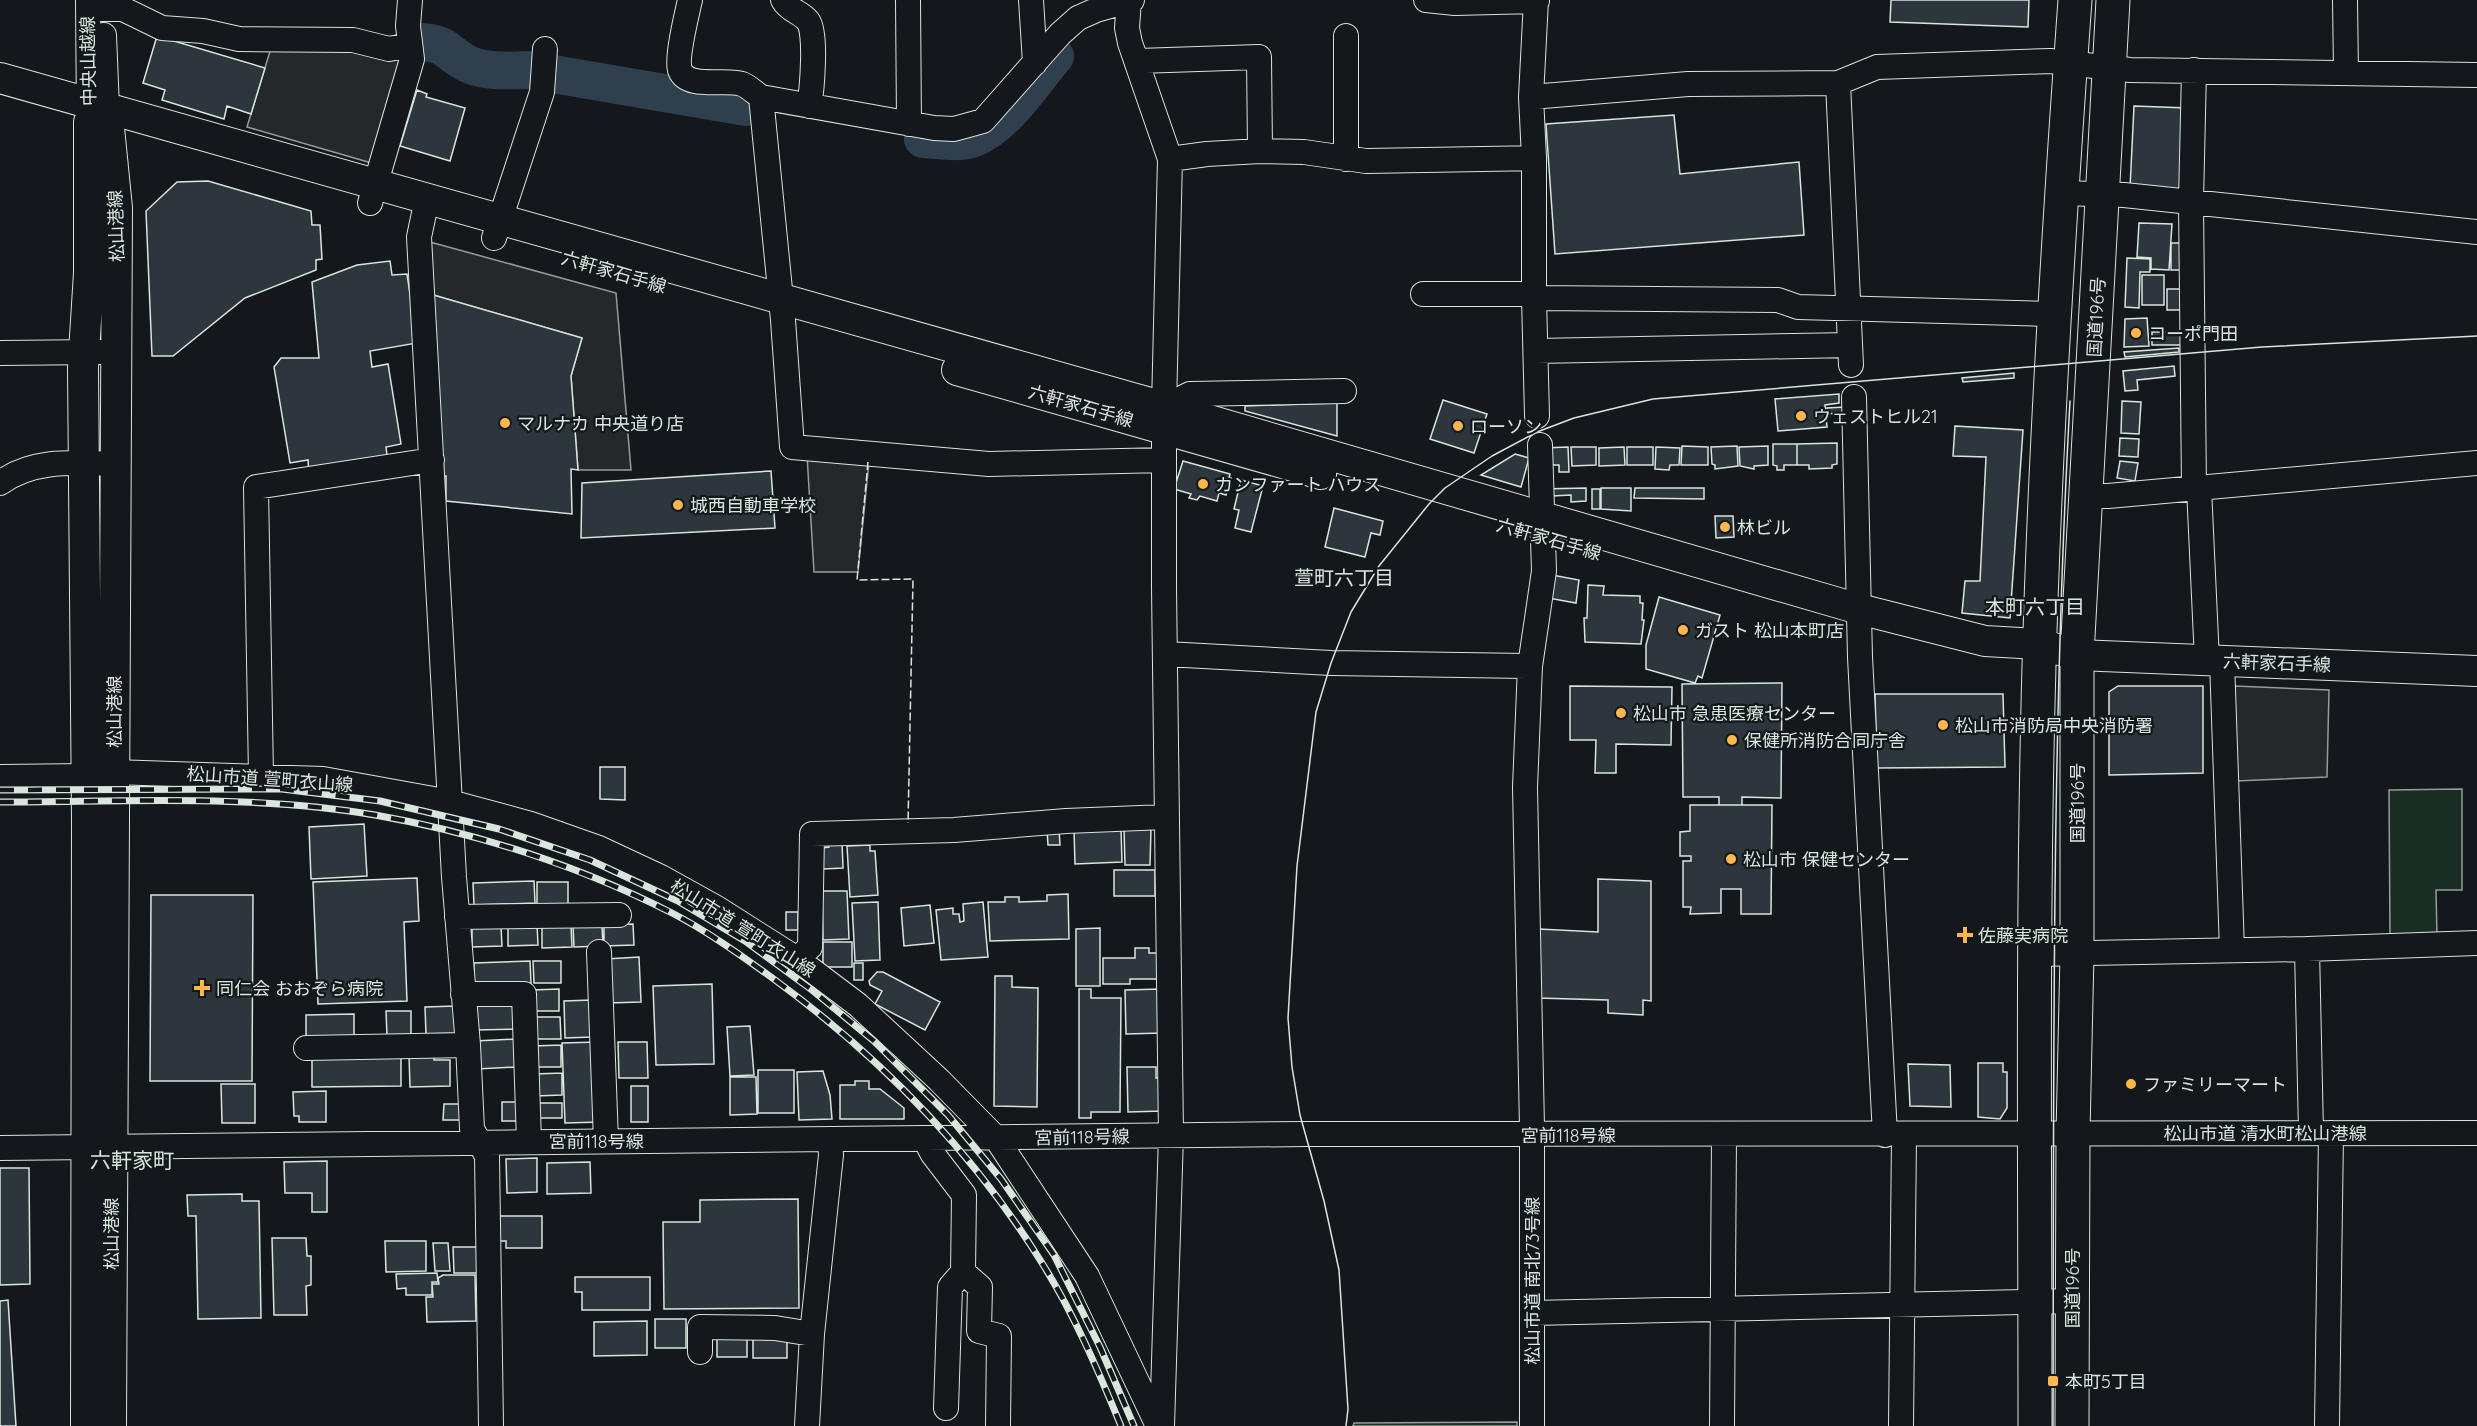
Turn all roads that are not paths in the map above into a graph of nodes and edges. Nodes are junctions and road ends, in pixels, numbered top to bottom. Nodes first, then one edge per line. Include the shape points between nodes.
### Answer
1 (410, 0) edge
2 (690, 0) edge
3 (783, 0) edge
4 (908, 0) edge
5 (1030, 0) edge
6 (1130, 0) edge
7 (1426, 0) edge
8 (2075, 0) edge
9 (2114, 0) edge
10 (2345, 0) edge
11 (1536, 1) edge
12 (95, 5) edge
13 (1346, 36) dead end
14 (410, 45) junction
15 (545, 49) dead end
16 (1138, 60) junction
17 (1035, 63) junction
18 (2070, 63) junction
19 (2109, 66) junction
20 (2194, 70) junction
21 (2346, 72) junction
22 (2477, 75) edge
23 (0, 78) edge
24 (1838, 83) junction
25 (0, 97) edge
26 (1531, 97) junction
27 (761, 98) junction
28 (809, 106) junction
29 (98, 115) junction
30 (909, 124) junction
31 (1260, 151) junction
32 (1534, 158) junction
33 (1170, 159) junction
34 (1346, 159) junction
35 (2062, 193) junction
36 (372, 194) junction
37 (2102, 194) junction
38 (2191, 202) junction
39 (424, 208) junction
40 (497, 229) junction
41 (2477, 231) edge
42 (1422, 294) dead end
43 (1534, 296) junction
44 (1848, 308) junction
45 (781, 310) junction
46 (2054, 314) junction
47 (1536, 351) junction
48 (84, 352) junction
49 (117, 352) junction
50 (0, 353) edge
51 (1344, 391) dead end
52 (1854, 396) dead end
53 (1537, 416) dead end
54 (1164, 418) junction
55 (1540, 445) dead end
56 (432, 460) junction
57 (1164, 460) junction
58 (2477, 463) edge
59 (84, 464) junction
60 (116, 464) junction
61 (0, 483) edge
62 (2196, 488) junction
63 (2085, 496) junction
64 (1544, 527) junction
65 (1860, 619) junction
66 (1166, 654) junction
67 (2039, 654) junction
68 (2077, 655) junction
69 (2215, 661) junction
70 (1530, 666) junction
71 (2477, 671) edge
72 (100, 774) junction
73 (261, 776) junction
74 (0, 777) edge
75 (450, 802) junction
76 (1165, 817) junction
77 (618, 915) dead end
78 (457, 917) junction
79 (2477, 943) edge
80 (2307, 949) junction
81 (2232, 950) junction
82 (599, 952) dead end
83 (2036, 954) junction
84 (2077, 954) junction
85 (797, 959) junction
86 (463, 994) junction
87 (468, 1045) junction
88 (306, 1048) dead end
89 (2053, 1133) junction
90 (2321, 1133) junction
91 (2477, 1133) edge
92 (1532, 1135) junction
93 (1724, 1135) junction
94 (1895, 1135) junction
95 (1171, 1136) junction
96 (996, 1138) junction
97 (830, 1139) junction
98 (925, 1139) junction
99 (529, 1141) junction
100 (606, 1141) junction
101 (479, 1142) junction
102 (98, 1146) junction
103 (0, 1148) edge
104 (963, 1272) junction
105 (2034, 1301) junction
106 (2072, 1301) junction
107 (1902, 1305) junction
108 (1723, 1310) junction
109 (1532, 1313) junction
110 (812, 1334) junction
111 (700, 1352) dead end
112 (946, 1408) dead end
113 (86, 1426) edge
114 (111, 1426) edge
115 (491, 1426) edge
116 (807, 1426) edge
117 (998, 1426) edge
118 (1158, 1426) edge
119 (1162, 1426) edge
120 (1532, 1426) edge
121 (1722, 1426) edge
122 (1901, 1426) edge
123 (2035, 1426) edge
124 (2072, 1426) edge
125 (2327, 1426) edge

1 - 14 street
2 - 27 street via 680,70 699,82 741,83
3 - 28 street via 788,9 807,19 812,28
4 - 30 street
5 - 17 street
6 - 16 street via 1127,28
6 - 17 street via 1078,18
7 - 11 street
8 - 18 highway, 国道196号
9 - 19 highway, 国道196号
10 - 21 street
11 - 26 street
12 - 14 street via 123,9 162,28 239,39 353,40 389,49
12 - 29 street, 中央山越線
13 - 34 street
14 - 36 street via 412,59
15 - 40 street via 542,92
16 - 31 street via 1259,57
16 - 33 street
17 - 30 street via 983,121 954,129
18 - 19 street
18 - 24 street via 2050,60 1877,67
18 - 35 highway, 国道196号
19 - 20 street via 2130,70
19 - 37 highway, 国道196号
20 - 21 street
20 - 38 street
21 - 22 street
23 - 29 main road
24 - 26 street via 1688,84
24 - 44 street
25 - 29 main road
26 - 32 street
27 - 28 street
27 - 45 street
28 - 30 street
29 - 36 main road, 六軒家石手線
29 - 48 main road, 松山港線
29 - 49 main road, 松山港線 via 117,208
31 - 33 street
31 - 34 street via 1304,152
32 - 34 street
32 - 43 street
33 - 54 street
35 - 37 street
35 - 46 highway, 国道196号
36 - 39 main road, 六軒家石手線
37 - 38 street
37 - 63 highway, 国道196号
38 - 41 street
38 - 62 street
39 - 40 main road, 六軒家石手線
39 - 56 street via 419,237
40 - 45 main road, 六軒家石手線
42 - 43 street
43 - 44 street via 1778,300 1798,307
43 - 47 street
44 - 46 street
44 - 47 street via 1851,355
45 - 54 main road, 六軒家石手線
45 - 57 street via 792,447 989,464
46 - 67 highway, 国道196号
47 - 53 street
48 - 49 street
48 - 50 street
48 - 59 main road, 松山港線
49 - 60 main road, 松山港線
51 - 54 street via 1190,394
52 - 65 street
54 - 57 street
54 - 64 main road, 六軒家石手線
55 - 64 street, 松山市道 南北73号線
56 - 73 street via 256,487
56 - 75 street
57 - 66 street
58 - 62 street
59 - 60 street
59 - 61 street via 48,464 11,475
59 - 72 main road, 松山港線
60 - 72 main road, 松山港線
62 - 63 street
62 - 69 street
63 - 68 highway, 国道196号
64 - 65 main road, 六軒家石手線
64 - 70 street, 松山市道 南北73号線 via 1544,571
65 - 67 main road, 六軒家石手線 via 1982,660
65 - 94 street
66 - 70 street via 1331,663
66 - 76 street
67 - 68 main road, 六軒家石手線
67 - 83 highway, 国道196号
68 - 69 main road, 六軒家石手線
68 - 84 highway, 国道196号
69 - 71 main road, 六軒家石手線
69 - 81 street
70 - 92 street, 松山市道 南北73号線 via 1525,787
72 - 73 street, 松山市道 萱町衣山線
72 - 74 street, 松山市道 萱町衣山線
72 - 102 main road, 松山港線
73 - 75 street, 松山市道 萱町衣山線 via 323,779
75 - 78 street
75 - 85 street, 松山市道 萱町衣山線 via 599,848 716,906
76 - 85 street via 812,834 810,947
76 - 95 street
77 - 78 street
78 - 86 street
79 - 80 street
80 - 81 street
80 - 90 street
81 - 84 street
82 - 100 street
83 - 84 street
83 - 89 highway, 国道196号
84 - 89 highway, 国道196号
85 - 96 street, 松山市道 萱町衣山線 via 858,1005
86 - 87 street
86 - 99 street via 524,994
87 - 88 street
87 - 101 street via 472,1129
89 - 90 street, 松山市道 清水町松山港線
89 - 94 street, 宮前118号線
89 - 105 highway, 国道196号
89 - 106 highway, 国道196号
90 - 91 street, 松山市道 清水町松山港線
90 - 125 street
92 - 93 street, 宮前118号線
92 - 95 street, 宮前118号線
92 - 109 street, 松山市道 南北73号線
93 - 94 street, 宮前118号線
93 - 108 street
94 - 107 street
95 - 96 street, 宮前118号線
95 - 119 street
96 - 98 street, 宮前118号線
96 - 118 street, 松山市道 萱町衣山線 via 1087,1276
97 - 98 street, 宮前118号線
97 - 100 street, 宮前118号線
97 - 110 street
98 - 104 street via 964,1195
99 - 100 street, 宮前118号線
99 - 101 street, 宮前118号線
101 - 102 street, 宮前118号線
101 - 115 street via 487,1156
102 - 103 street, 宮前118号線
102 - 113 main road, 松山港線
102 - 114 main road, 松山港線
104 - 112 street via 950,1287
104 - 117 street via 980,1287 979,1331 999,1335
105 - 106 street
105 - 107 street
105 - 123 highway, 国道196号
106 - 124 highway, 国道196号
107 - 108 street
107 - 122 street
108 - 109 street
108 - 121 street
109 - 120 street, 松山市道 南北73号線
110 - 111 street via 775,1328 700,1327
110 - 116 street

